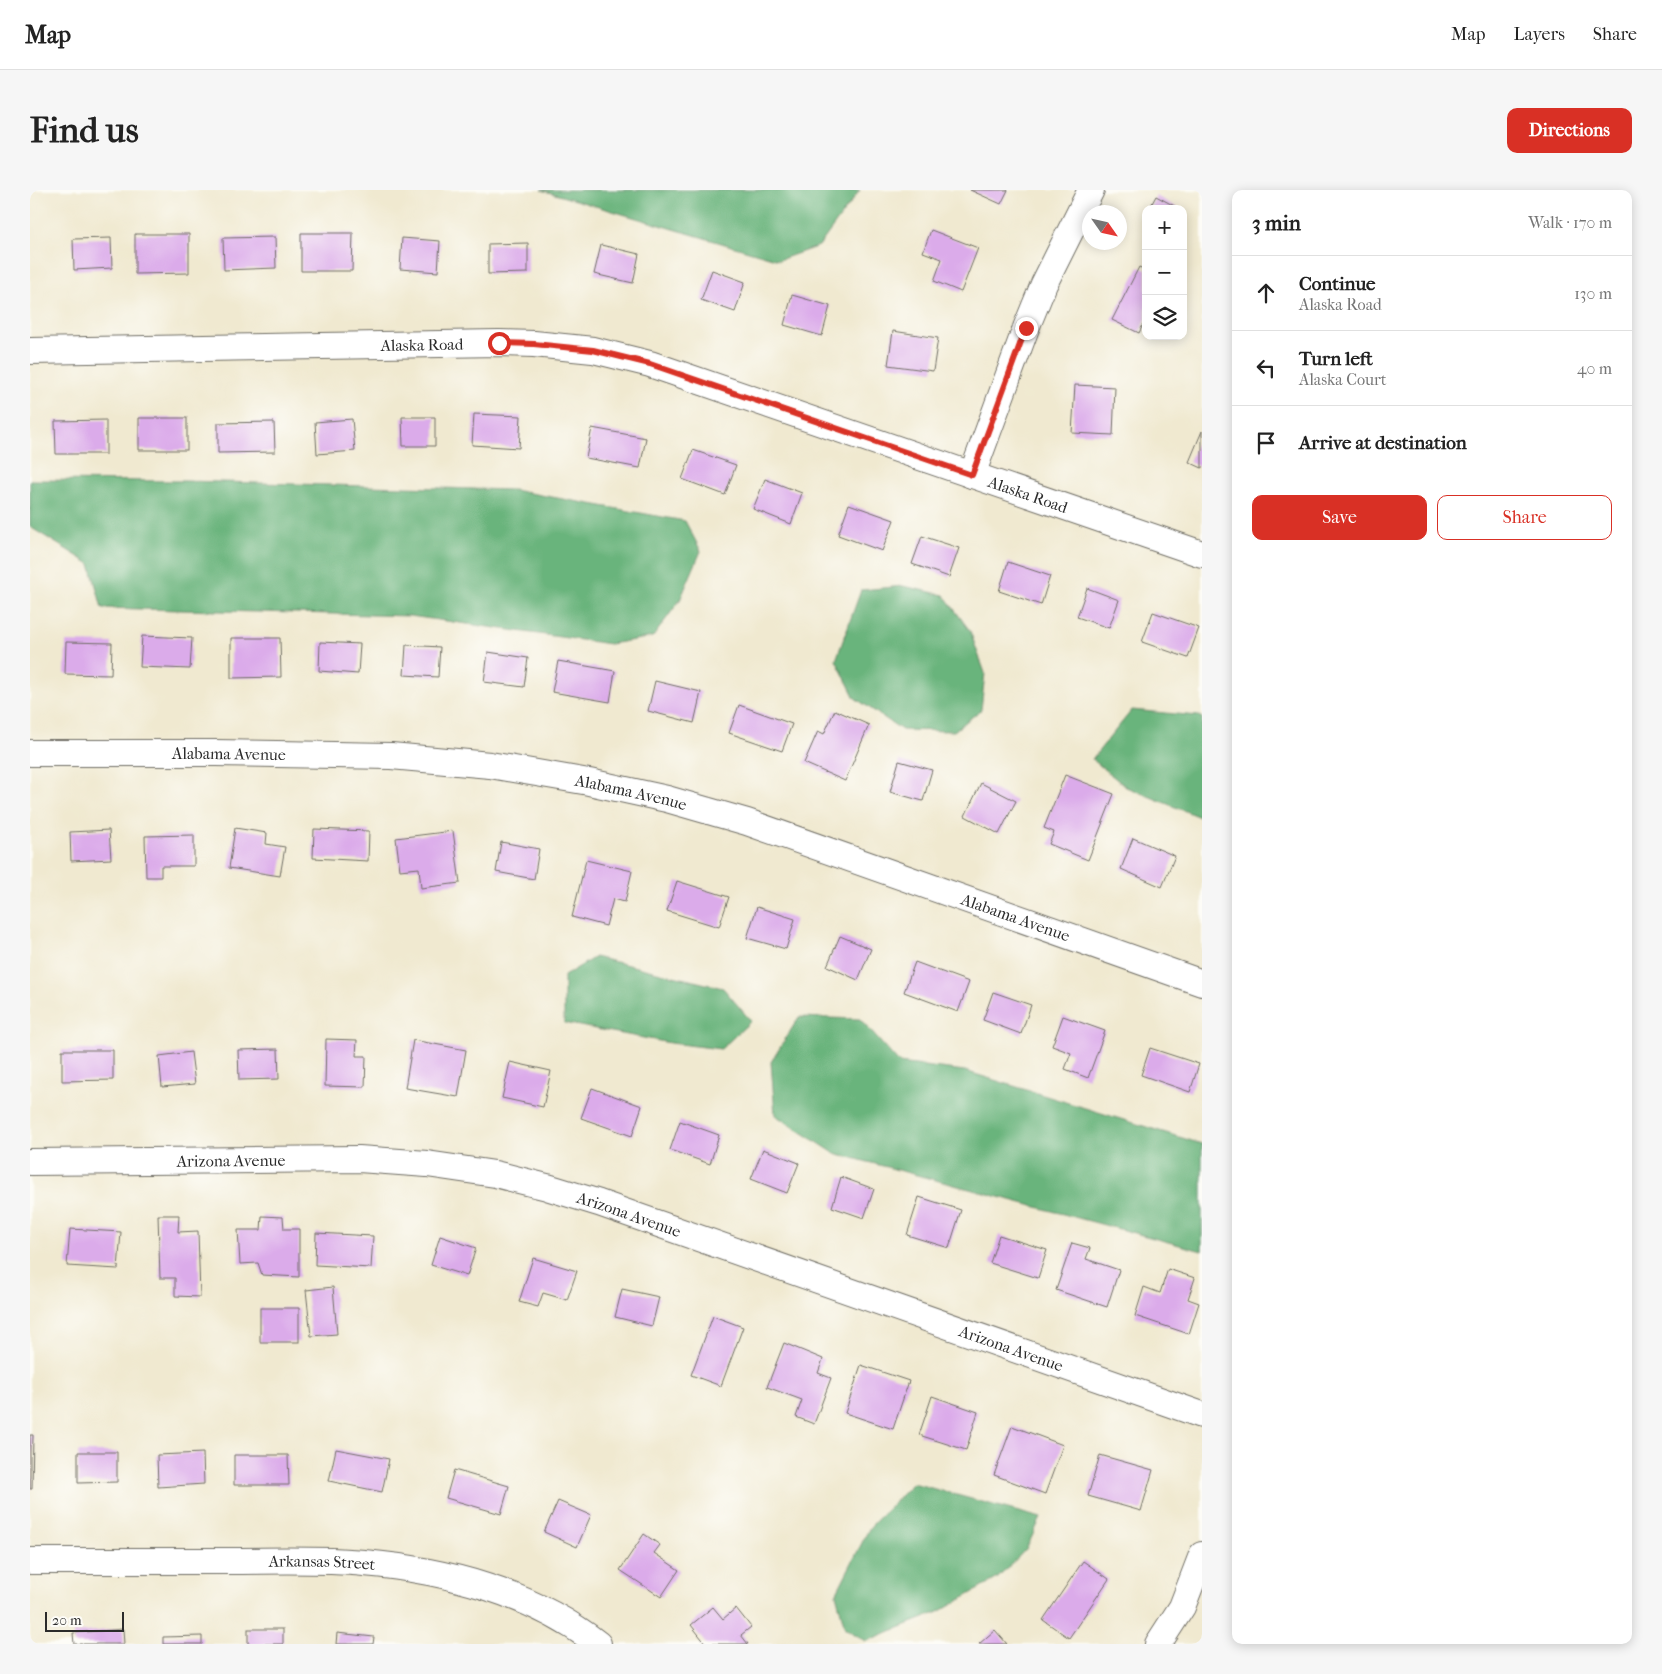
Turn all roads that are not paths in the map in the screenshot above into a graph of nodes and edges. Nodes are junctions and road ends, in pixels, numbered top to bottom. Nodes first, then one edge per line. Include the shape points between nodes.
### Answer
1 (1091, 190) edge
2 (30, 351) edge
3 (972, 475) junction
4 (1202, 554) edge
5 (30, 753) edge
6 (1202, 982) edge
7 (30, 1162) edge
8 (1202, 1415) edge
9 (1202, 1555) edge
10 (30, 1561) edge
11 (598, 1644) edge
12 (1158, 1644) edge

1 - 3 street via 1044,284
2 - 3 street, Alaska Road via 499,343 593,350 650,364
3 - 4 street, Alaska Road
5 - 6 street, Alabama Avenue via 391,756 490,766 589,782 747,822
7 - 8 street, Arizona Avenue via 360,1159 495,1174 600,1204
9 - 12 street via 1182,1607
10 - 11 street, Arkansas Street via 332,1561 395,1566 457,1579 519,1599 560,1618

